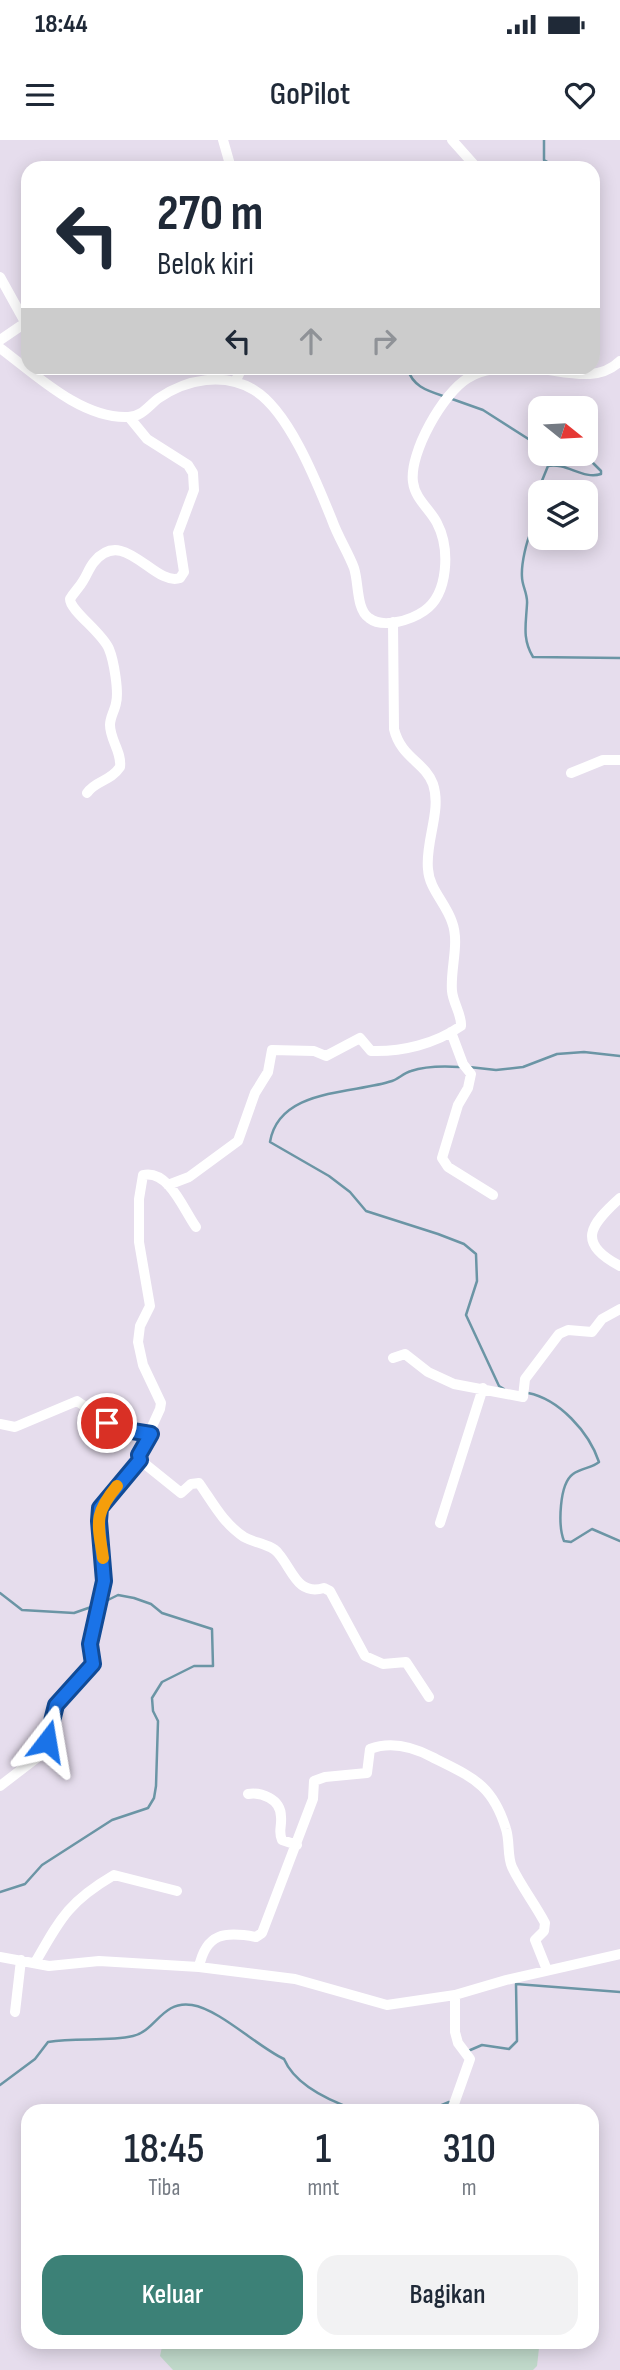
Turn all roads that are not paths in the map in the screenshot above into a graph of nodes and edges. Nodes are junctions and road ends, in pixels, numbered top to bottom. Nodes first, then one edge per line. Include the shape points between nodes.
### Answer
1 (223, 140) edge
2 (452, 140) edge
3 (229, 161) edge
4 (471, 161) edge
5 (0, 277) edge
6 (21, 312) edge
7 (21, 326) edge
8 (0, 340) edge
9 (0, 348) edge
10 (620, 361) edge
11 (21, 365) edge
12 (600, 372) edge
13 (34, 375) edge
14 (238, 375) edge
15 (474, 375) edge
16 (235, 382) junction
17 (129, 417) junction
18 (393, 622) junction
19 (620, 760) edge
20 (571, 773) dead end
21 (87, 793) dead end
22 (451, 1032) junction
23 (168, 1185) junction
24 (493, 1195) dead end
25 (620, 1198) edge
26 (197, 1227) dead end
27 (620, 1266) edge
28 (620, 1309) edge
29 (393, 1358) dead end
30 (483, 1388) junction
31 (0, 1424) edge
32 (151, 1434) junction
33 (140, 1460) junction
34 (440, 1523) dead end
35 (429, 1697) dead end
36 (0, 1786) edge
37 (248, 1794) dead end
38 (297, 1845) junction
39 (177, 1891) dead end
40 (620, 1954) edge
41 (0, 1957) edge
42 (21, 1960) junction
43 (35, 1963) junction
44 (199, 1967) junction
45 (547, 1970) junction
46 (455, 1996) junction
47 (15, 2012) dead end
48 (454, 2104) edge

1 - 3 street
2 - 4 street
5 - 6 street
7 - 8 street
9 - 11 street
10 - 12 street
13 - 17 street via 61,396
14 - 16 street
15 - 18 street via 448,399 418,446 413,464 417,496 443,538 446,552 441,582 428,608
16 - 17 street via 208,379 191,383
16 - 18 street via 268,401 310,467 353,566 365,615 376,622
17 - 21 street via 147,439 188,464 194,491 178,533 184,572 180,578 171,580 130,554 111,552 94,562 70,599 72,608 102,636 117,685 110,724 120,767
18 - 22 street via 397,744 434,787 428,873 454,925 453,1003 461,1024
19 - 20 street via 603,760
22 - 23 street via 425,1045 398,1050 371,1051 360,1038 326,1056 314,1051 272,1050 268,1072 255,1093 238,1141 189,1177
22 - 24 street via 471,1074 442,1158 448,1167
23 - 26 street
23 - 32 street via 145,1174 139,1199 140,1250 150,1306 138,1342 161,1404
25 - 27 street via 591,1232 598,1251
28 - 30 street via 602,1319 592,1332 559,1334 525,1379 523,1397
29 - 30 street via 407,1354 439,1378
30 - 34 street
31 - 32 street via 15,1427 77,1401 107,1423
32 - 33 street
33 - 35 street via 181,1493 200,1483 222,1518 246,1539 277,1551 305,1589 330,1591 365,1656 383,1664 406,1662
33 - 36 street via 100,1508 104,1573 89,1648 93,1664 56,1705 43,1753
37 - 38 street via 268,1796 278,1804 282,1814 279,1836
38 - 44 street via 262,1933 218,1937 208,1945
38 - 45 street via 313,1799 314,1781 367,1773 372,1747 413,1747 458,1769 485,1788 500,1813 512,1867 545,1923 535,1940
39 - 43 street via 114,1875 86,1892 63,1914
40 - 45 street
41 - 42 street
42 - 43 street
42 - 47 street
43 - 44 street via 55,1966 99,1961
44 - 46 street via 307,1981 382,2005
45 - 46 street
46 - 48 street via 455,2032 470,2056

